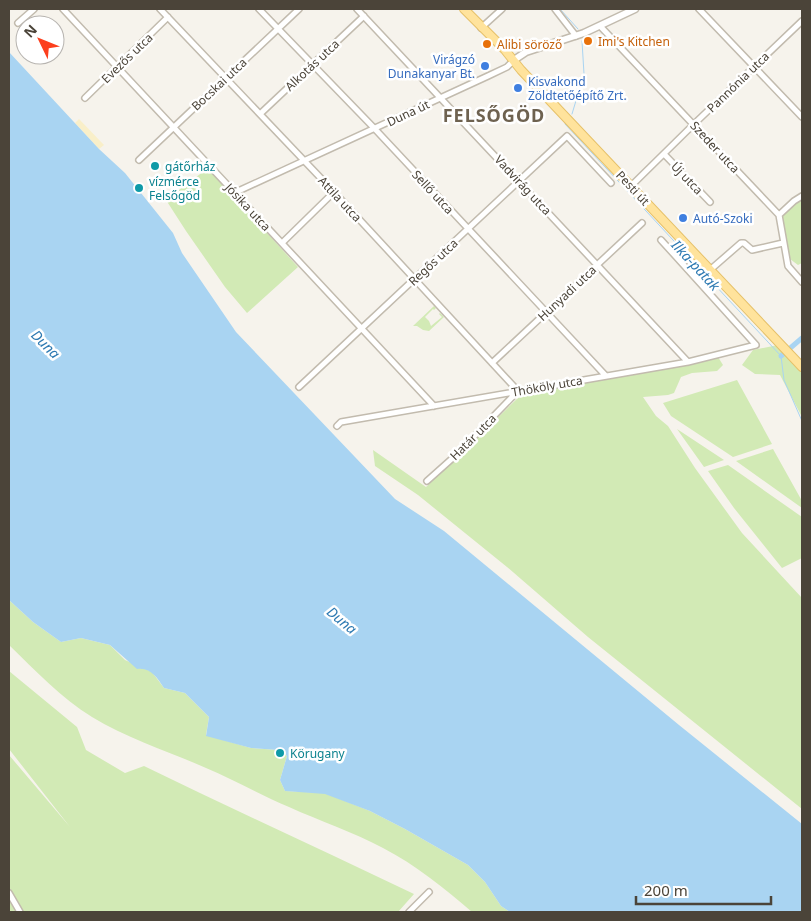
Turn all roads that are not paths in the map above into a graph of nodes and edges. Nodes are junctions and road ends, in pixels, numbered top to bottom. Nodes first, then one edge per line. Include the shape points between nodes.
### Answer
1 (63, 9) edge
2 (160, 9) edge
3 (259, 9) edge
4 (299, 9) edge
5 (357, 9) edge
6 (464, 9) edge
7 (502, 9) edge
8 (555, 9) edge
9 (635, 9) edge
10 (699, 9) edge
11 (364, 16) junction
12 (168, 17) junction
13 (802, 21) edge
14 (600, 26) junction
15 (482, 28) junction
16 (278, 29) junction
17 (580, 35) junction
18 (514, 60) junction
19 (312, 64) junction
20 (754, 66) junction
21 (117, 67) junction
22 (226, 78) junction
23 (441, 97) junction
24 (85, 98) dead end
25 (260, 114) junction
26 (802, 117) edge
27 (693, 125) junction
28 (174, 127) junction
29 (374, 128) junction
30 (664, 154) junction
31 (139, 160) dead end
32 (304, 160) junction
33 (519, 181) junction
34 (611, 183) dead end
35 (631, 186) junction
36 (334, 192) junction
37 (234, 193) junction
38 (802, 196) edge
39 (710, 202) dead end
40 (779, 216) junction
41 (642, 223) dead end
42 (468, 229) junction
43 (661, 240) dead end
44 (282, 243) junction
45 (783, 243) junction
46 (597, 265) junction
47 (710, 270) junction
48 (414, 279) junction
49 (802, 282) edge
50 (546, 312) junction
51 (361, 329) junction
52 (688, 362) junction
53 (492, 363) junction
54 (802, 367) edge
55 (606, 376) junction
56 (299, 387) dead end
57 (518, 391) junction
58 (434, 406) junction
59 (337, 426) dead end
60 (428, 481) dead end
61 (429, 892) dead end
62 (9, 893) edge
63 (20, 912) edge
64 (409, 912) edge

1 - 21 street, Jósika utca
2 - 12 street, Attila utca
3 - 16 street, Sellő utca
4 - 16 street, Bocskai utca
5 - 11 street, Vadvirág utca
6 - 15 main road, Pesti út
7 - 15 street
8 - 17 street
9 - 14 street, Duna út
10 - 20 street
11 - 19 street, Alkotás utca
11 - 23 street, Vadvirág utca
12 - 21 street, Evezős utca
12 - 22 street, Attila utca
13 - 20 street, Pannónia utca
14 - 17 street, Duna út
14 - 27 street, Szeder utca
15 - 18 main road, Pesti út
16 - 19 street, Sellő utca
16 - 22 street, Bocskai utca
17 - 18 street, Duna út via 526,52
18 - 23 street, Duna út via 507,67
18 - 35 main road, Pesti út
19 - 25 street, Alkotás utca
19 - 29 street, Sellő utca
20 - 26 street
20 - 27 street, Pannónia utca
21 - 24 street, Evezős utca
21 - 28 street, Jósika utca
22 - 25 street, Attila utca
22 - 28 street, Bocskai utca
23 - 29 street, Duna út
23 - 33 street, Vadvirág utca
25 - 32 street, Attila utca
27 - 30 street, Pannónia utca
27 - 40 street, Szeder utca
28 - 31 street, Bocskai utca
28 - 37 street, Jósika utca
29 - 32 street, Duna út
29 - 42 street, Sellő utca
30 - 35 street, Pannónia utca
30 - 39 street, Új utca
32 - 36 street, Attila utca
32 - 37 street, Duna út
33 - 34 street, Regős utca via 567,136
33 - 42 street, Regős utca
33 - 46 street, Vadvirág utca
35 - 47 main road, Pesti út
36 - 44 street
36 - 48 street, Attila utca
37 - 44 street, Jósika utca
38 - 40 street
40 - 45 street
41 - 46 street, Hunyadi utca
42 - 48 street, Regős utca
42 - 50 street, Sellő utca
43 - 52 street, Thököly utca via 756,345
44 - 51 street, Jósika utca
45 - 47 street via 752,250 741,243
45 - 49 street via 788,266
46 - 50 street, Hunyadi utca
46 - 52 street, Vadvirág utca
47 - 54 main road, Pesti út
48 - 51 street, Regős utca
48 - 53 street, Attila utca
50 - 53 street, Hunyadi utca
50 - 55 street, Sellő utca
51 - 56 street, Regős utca
51 - 58 street, Jósika utca
52 - 55 street, Thököly utca
53 - 57 street, Attila utca
55 - 57 street, Thököly utca
57 - 58 street, Thököly utca
57 - 60 street, Határ utca
58 - 59 street, Thököly utca via 341,422
61 - 64 street
62 - 63 street

